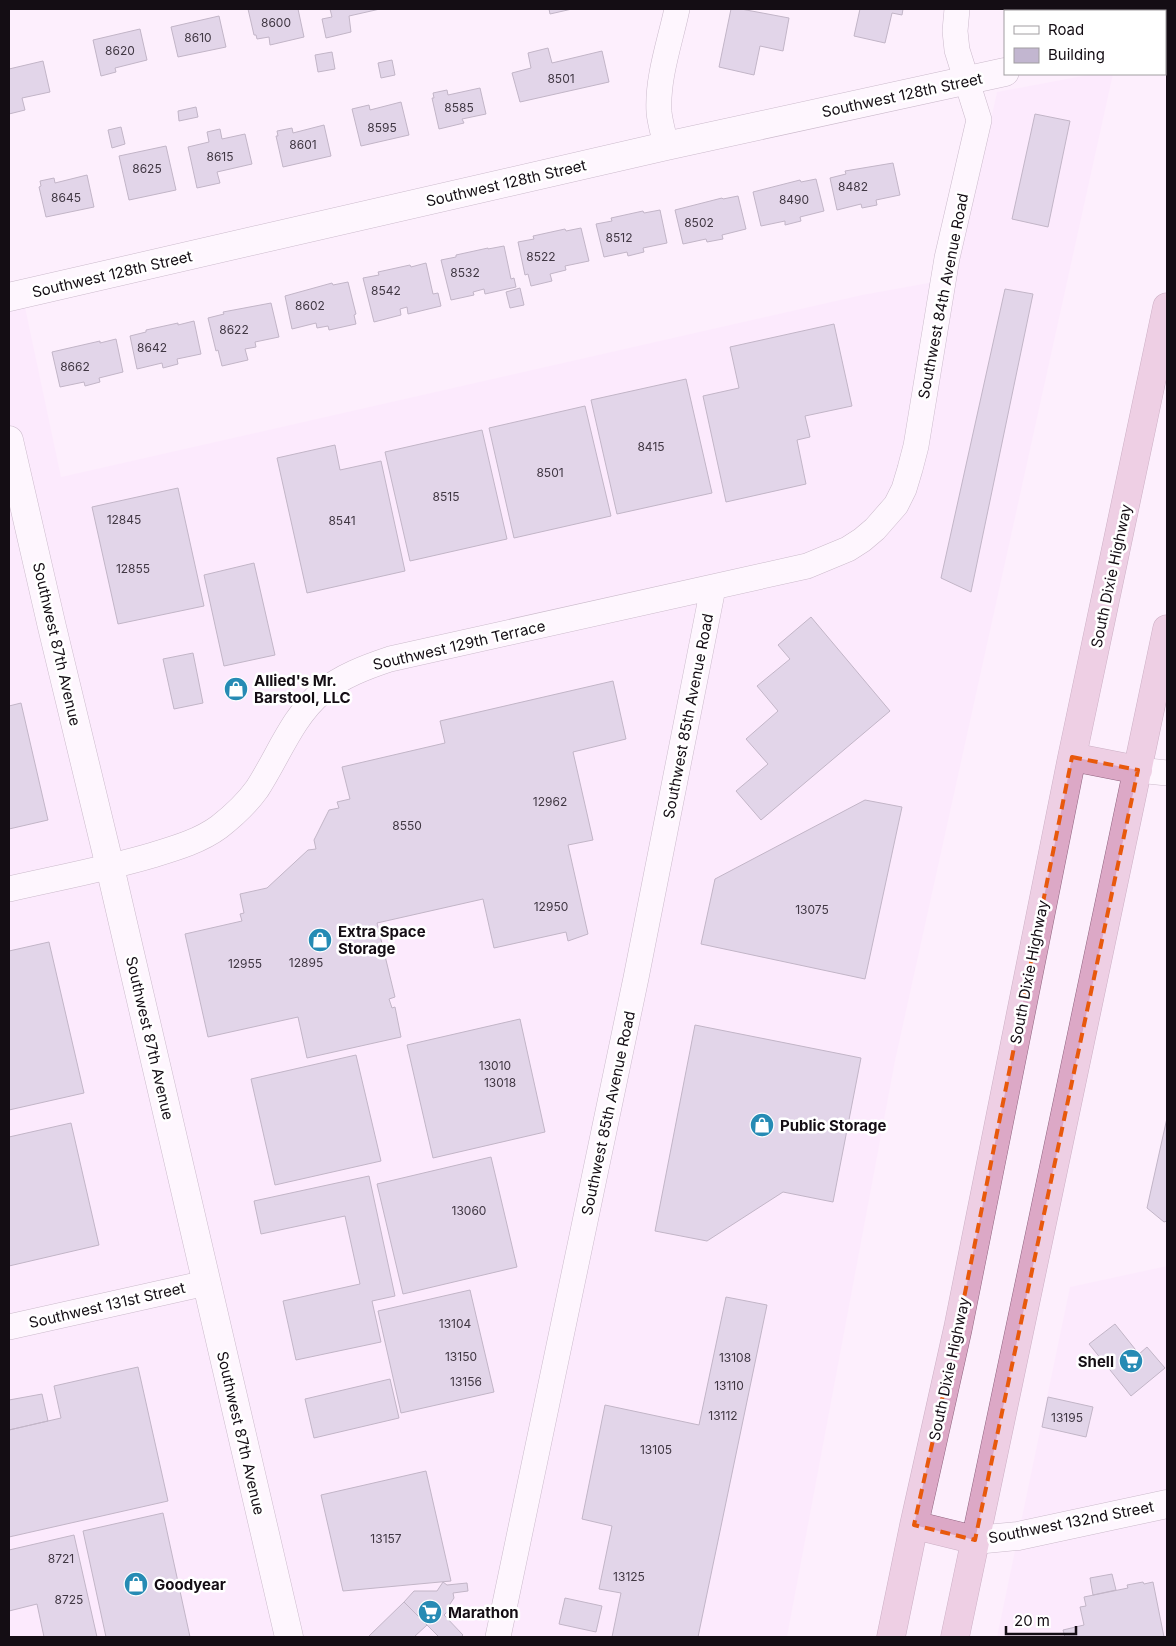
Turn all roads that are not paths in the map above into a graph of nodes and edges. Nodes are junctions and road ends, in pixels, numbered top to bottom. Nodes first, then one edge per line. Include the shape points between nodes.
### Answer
1 (677, 9) edge
2 (958, 9) edge
3 (1004, 72) edge
4 (966, 81) junction
5 (666, 146) junction
6 (9, 297) edge
7 (1167, 307) edge
8 (9, 440) edge
9 (17, 509) edge
10 (862, 540) joint
11 (714, 588) junction
12 (1167, 629) edge
13 (1072, 756) junction
14 (1138, 770) junction
15 (1167, 772) edge
16 (110, 866) junction
17 (9, 889) edge
18 (206, 1283) junction
19 (9, 1327) edge
20 (1167, 1504) edge
21 (914, 1525) junction
22 (975, 1540) junction
23 (289, 1637) edge
24 (498, 1637) edge
25 (891, 1637) edge
26 (955, 1637) edge

1 - 5 street via 659,100
2 - 4 street, Southwest 84th Avenue Road via 957,50
3 - 4 main road, Southwest 128th Street
4 - 5 main road, Southwest 128th Street
4 - 10 street, Southwest 84th Avenue Road via 979,120 947,258 916,446 896,505 887,518
5 - 6 main road, Southwest 128th Street
7 - 13 highway, South Dixie Highway
8 - 9 main road, Southwest 87th Avenue
9 - 16 main road, Southwest 87th Avenue via 56,642
10 - 11 street, Southwest 129th Terrace via 832,557 807,566
11 - 16 street, Southwest 129th Terrace via 390,659 353,673 326,689 305,710 255,791 218,827 175,848
11 - 24 street, Southwest 85th Avenue Road
12 - 14 highway
13 - 14 highway
13 - 21 highway, South Dixie Highway via 958,1328
14 - 15 street
14 - 22 highway
16 - 17 street, Southwest 129th Terrace
16 - 18 main road, Southwest 87th Avenue
18 - 19 street, Southwest 131st Street
18 - 23 main road, Southwest 87th Avenue
20 - 22 main road, Southwest 132nd Street via 1018,1536
21 - 22 highway
21 - 25 highway, South Dixie Highway
22 - 26 highway

